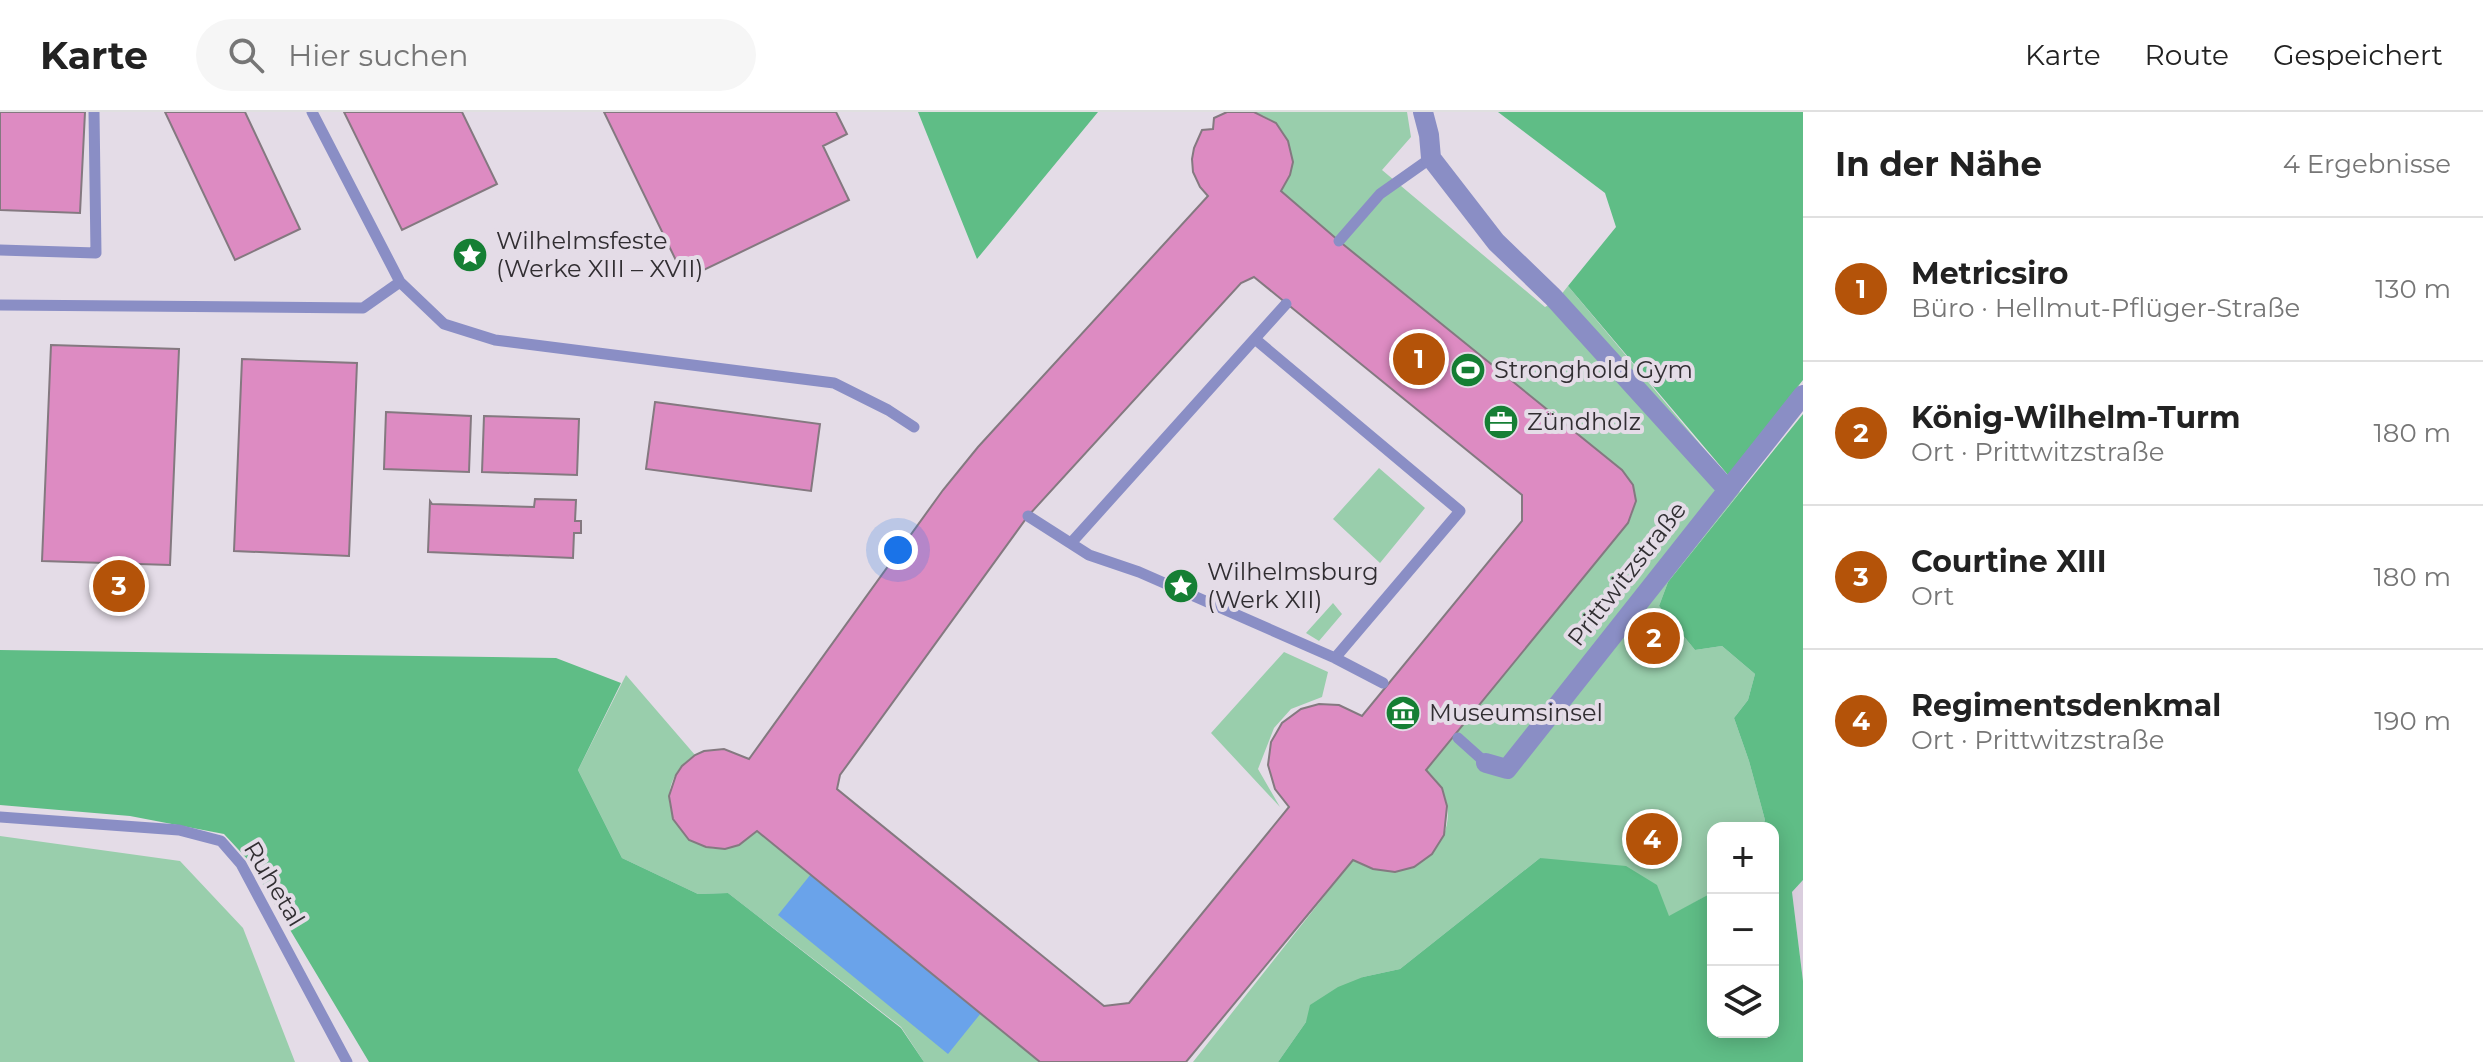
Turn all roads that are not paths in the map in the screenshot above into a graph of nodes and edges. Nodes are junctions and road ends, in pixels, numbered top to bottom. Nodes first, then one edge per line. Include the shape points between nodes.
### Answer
1 (94, 112) edge
2 (312, 112) edge
3 (1423, 112) edge
4 (1431, 158) junction
5 (1339, 241) dead end
6 (0, 250) edge
7 (400, 282) junction
8 (1286, 304) dead end
9 (0, 305) edge
10 (1255, 339) junction
11 (1803, 395) edge
12 (914, 427) dead end
13 (1727, 489) junction
14 (1028, 516) dead end
15 (1071, 543) junction
16 (1335, 658) junction
17 (1383, 683) dead end
18 (1458, 738) dead end
19 (1486, 763) joint
20 (0, 817) edge
21 (347, 1062) edge

1 - 6 lane via 96,253
2 - 7 lane
3 - 4 street
4 - 5 lane via 1380,194
4 - 13 street via 1496,242 1553,297
7 - 9 lane via 363,308
7 - 12 lane via 444,324 495,340 834,383
8 - 10 lane
10 - 15 lane
10 - 16 lane via 1460,511
11 - 13 street, Prittwitzstraße
13 - 19 street, Prittwitzstraße via 1507,769
14 - 15 lane
15 - 16 lane
16 - 17 lane
18 - 19 lane
20 - 21 lane, Ruhetal via 179,830 221,841 241,864

